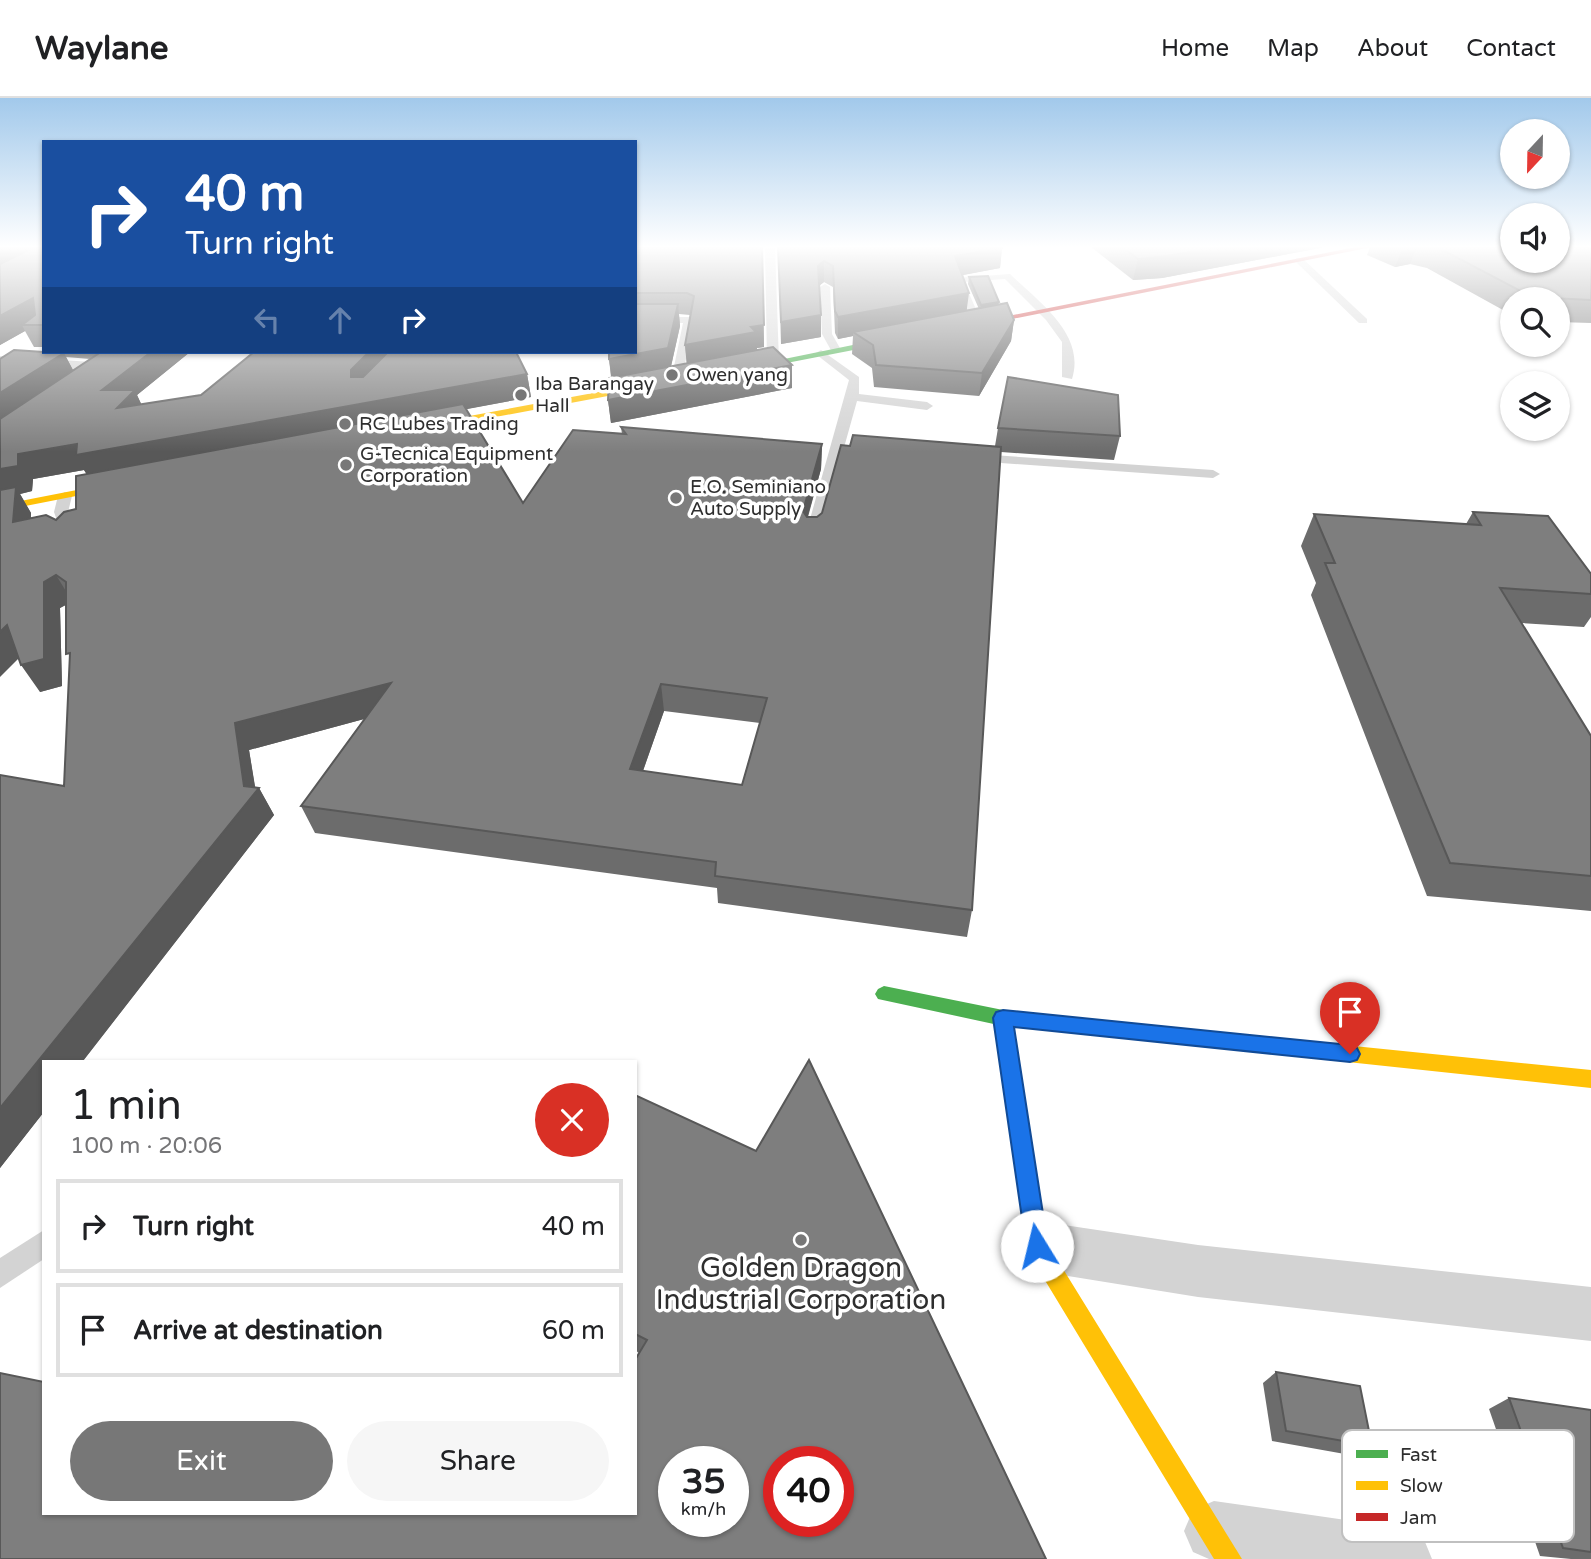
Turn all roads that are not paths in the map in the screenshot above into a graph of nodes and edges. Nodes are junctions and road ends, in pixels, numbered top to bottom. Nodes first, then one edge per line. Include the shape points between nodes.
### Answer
1 (772, 315) edge
2 (826, 315) edge
3 (974, 315) edge
4 (1019, 315) edge
5 (1047, 315) edge
6 (1357, 315) edge
7 (637, 320) edge
8 (1363, 321) dead end
9 (977, 323) junction
10 (951, 328) edge
11 (913, 336) edge
12 (22, 342) dead end
13 (829, 352) junction
14 (0, 356) edge
15 (0, 362) edge
16 (773, 362) junction
17 (718, 373) edge
18 (1068, 377) dead end
19 (684, 379) joint
20 (72, 392) edge
21 (852, 397) junction
22 (927, 405) dead end
23 (401, 432) edge
24 (957, 456) edge
25 (1213, 474) dead end
26 (146, 480) edge
27 (65, 496) junction
28 (0, 508) edge
29 (812, 537) edge
30 (70, 539) edge
31 (884, 994) dead end
32 (1003, 1018) junction
33 (1591, 1079) edge
34 (42, 1244) edge
35 (1037, 1246) junction
36 (0, 1274) edge
37 (1591, 1314) edge
38 (1222, 1545) edge
39 (1401, 1559) edge

1 - 16 lane
2 - 13 lane
3 - 9 lane
4 - 9 main road
5 - 18 lane via 1067,342
6 - 8 lane
7 - 19 lane via 689,320
9 - 10 main road
11 - 13 main road
12 - 14 street
13 - 16 main road
13 - 21 lane via 855,379
15 - 20 street via 116,364
16 - 17 main road
19 - 23 main road
21 - 22 lane
21 - 29 lane via 843,448
24 - 25 lane
26 - 27 main road
27 - 28 main road
27 - 30 lane via 61,512
31 - 32 main road
32 - 33 main road
32 - 35 main road
34 - 36 lane
35 - 37 street via 1198,1271
35 - 38 main road
38 - 39 street

